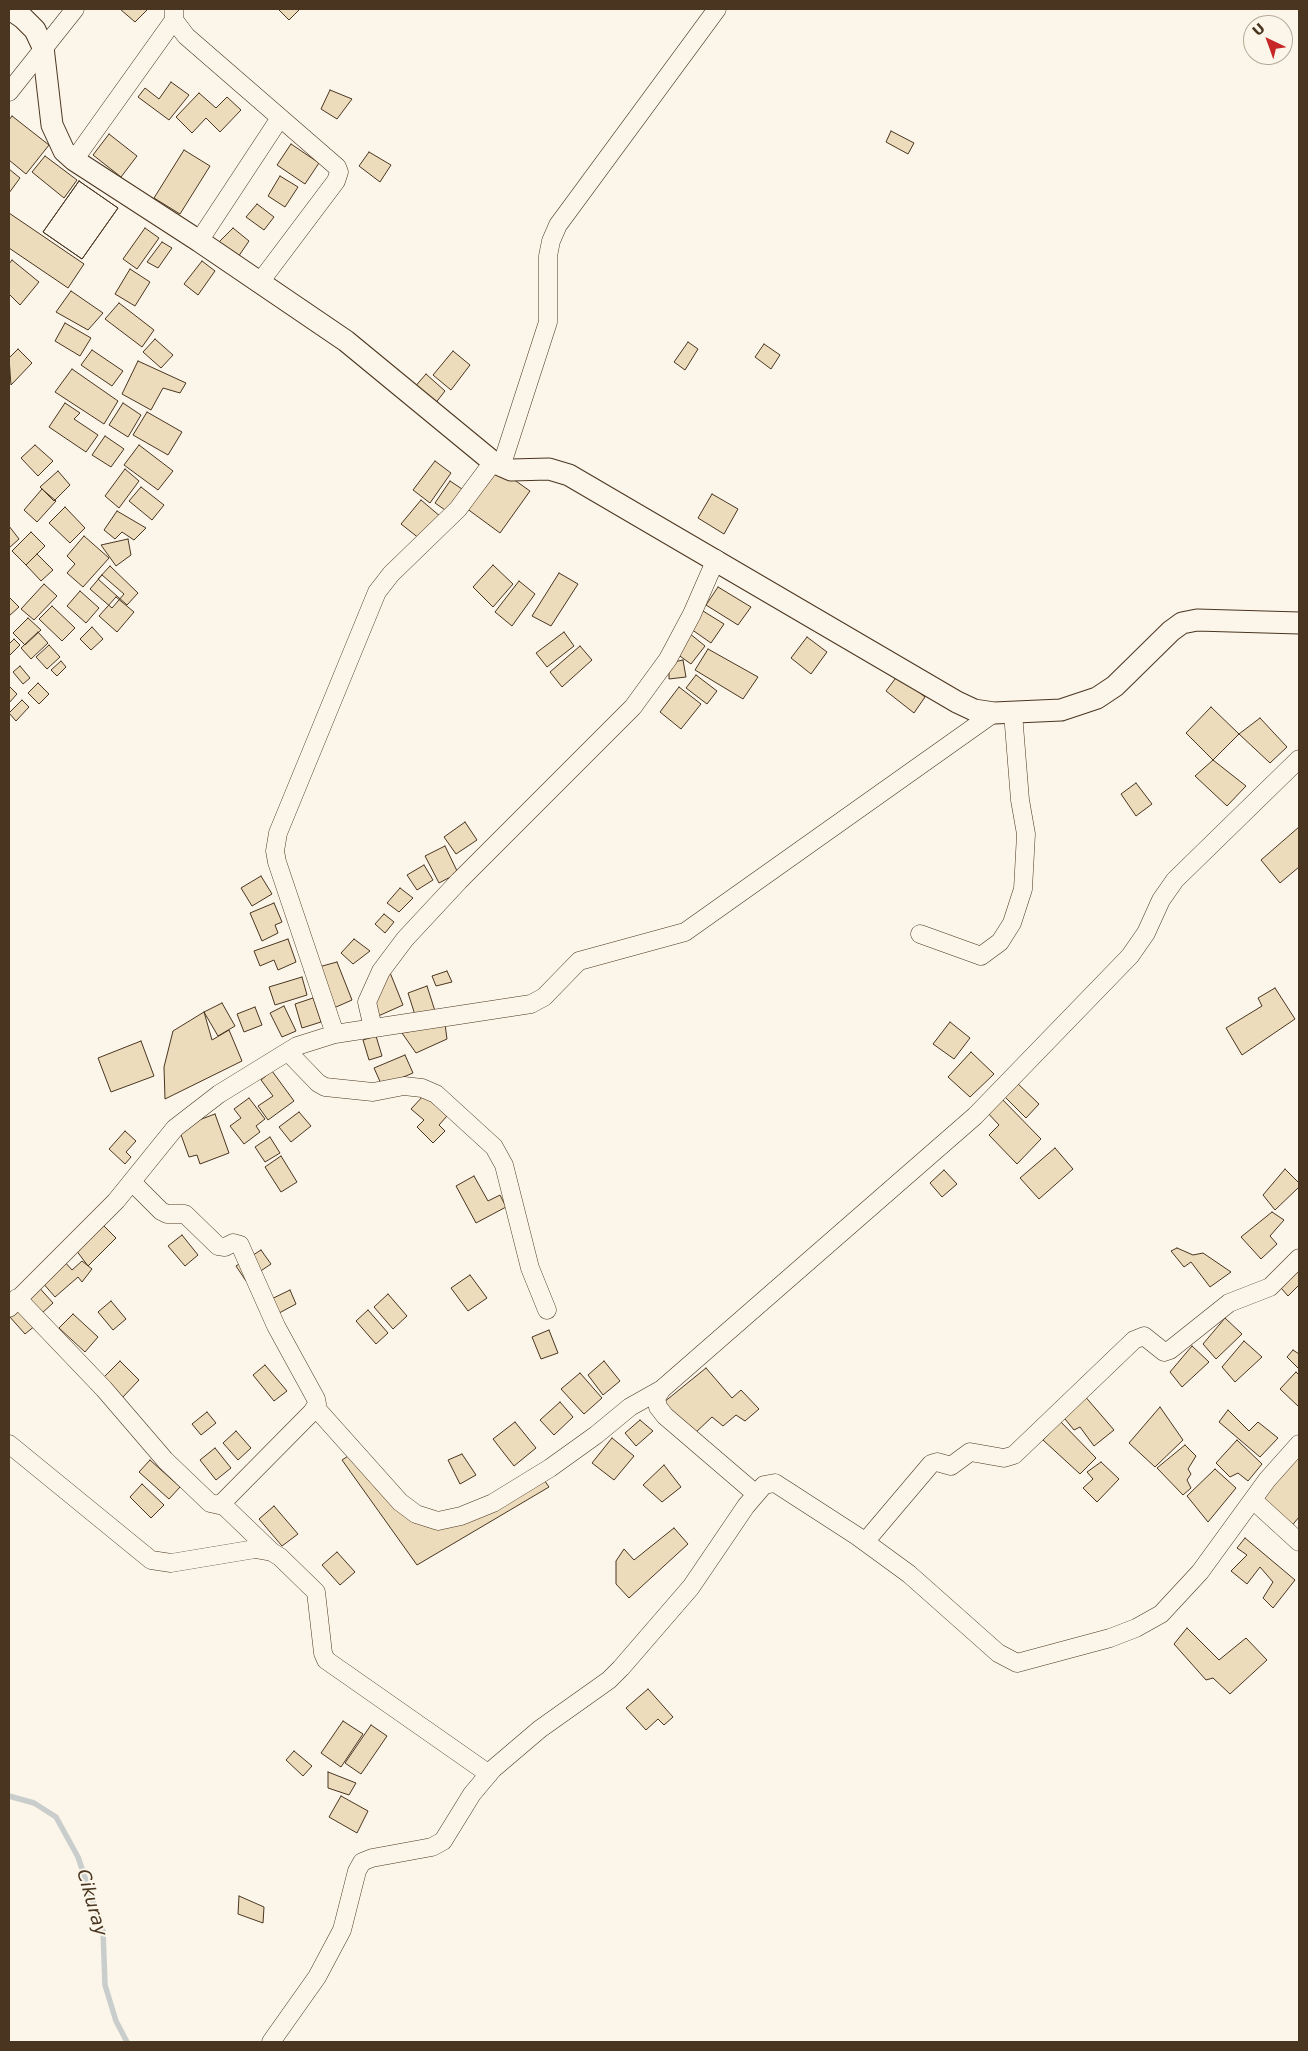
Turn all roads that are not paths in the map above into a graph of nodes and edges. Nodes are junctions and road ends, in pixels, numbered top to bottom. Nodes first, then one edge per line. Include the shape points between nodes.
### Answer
1 (10, 9) edge
2 (75, 9) edge
3 (717, 9) edge
4 (174, 14) edge
5 (43, 47) junction
6 (9, 92) edge
7 (280, 118) junction
8 (74, 160) junction
9 (199, 241) junction
10 (260, 282) junction
11 (497, 465) junction
12 (716, 559) junction
13 (1299, 623) edge
14 (1004, 713) junction
15 (1299, 759) edge
16 (920, 934) dead end
17 (372, 1028) junction
18 (335, 1034) junction
19 (288, 1052) junction
20 (132, 1182) junction
21 (1299, 1258) edge
22 (13, 1303) edge
23 (547, 1310) dead end
24 (662, 1389) junction
25 (316, 1408) junction
26 (9, 1444) edge
27 (1299, 1444) edge
28 (756, 1494) junction
29 (1253, 1500) junction
30 (221, 1503) junction
31 (865, 1542) junction
32 (1299, 1542) edge
33 (272, 1552) junction
34 (489, 1774) junction
35 (271, 2042) edge

1 - 5 street via 35,30
2 - 5 street
3 - 11 street via 558,225 548,256 548,322
4 - 7 street via 186,36
4 - 8 street
5 - 6 street
5 - 8 street via 52,125 64,152
7 - 9 street
7 - 10 street via 336,167 339,177
8 - 9 street
9 - 10 street
10 - 11 street via 346,342
11 - 12 street via 521,471 549,469 569,475
11 - 18 street via 377,592 278,833 277,862
12 - 14 street via 957,702 974,710
12 - 17 street via 668,659 633,707 459,881 405,939 381,971 367,1002
13 - 14 street via 1197,620 1182,623 1115,686 1097,698 1061,710
14 - 16 street via 1026,834 1023,889 1012,923 1000,942 982,956
14 - 17 street via 685,932 579,961 544,997 531,1004
15 - 24 street via 1175,880 1130,956 975,1116
17 - 18 street
18 - 19 street via 308,1041
19 - 20 street via 219,1094 175,1128
19 - 23 street via 318,1084 325,1087 373,1092 404,1086 436,1094 494,1147 504,1165 530,1268
20 - 22 street
20 - 25 street via 160,1212 185,1214 218,1246 240,1245 276,1326 316,1399
21 - 31 street via 1270,1287 1229,1303 1170,1350 1164,1352 1144,1336 1134,1340 1014,1455 1004,1458 973,1451 951,1466 937,1462 931,1464
22 - 30 street via 104,1389 161,1455 210,1503
24 - 25 street via 630,1407 550,1468 493,1503 438,1521 416,1514 400,1502
24 - 28 street via 656,1398 665,1416
25 - 30 street
26 - 33 street via 151,1560 171,1563 255,1550
27 - 29 street
28 - 31 street via 764,1485 775,1483
28 - 34 street via 691,1587 620,1668 596,1690 540,1729
29 - 31 street via 1200,1572 1160,1614 1110,1638 1017,1663 998,1652 909,1574
29 - 32 street
30 - 33 street
33 - 34 street via 316,1592 326,1660
34 - 35 street via 472,1794 443,1841 432,1847 362,1862 334,1947

